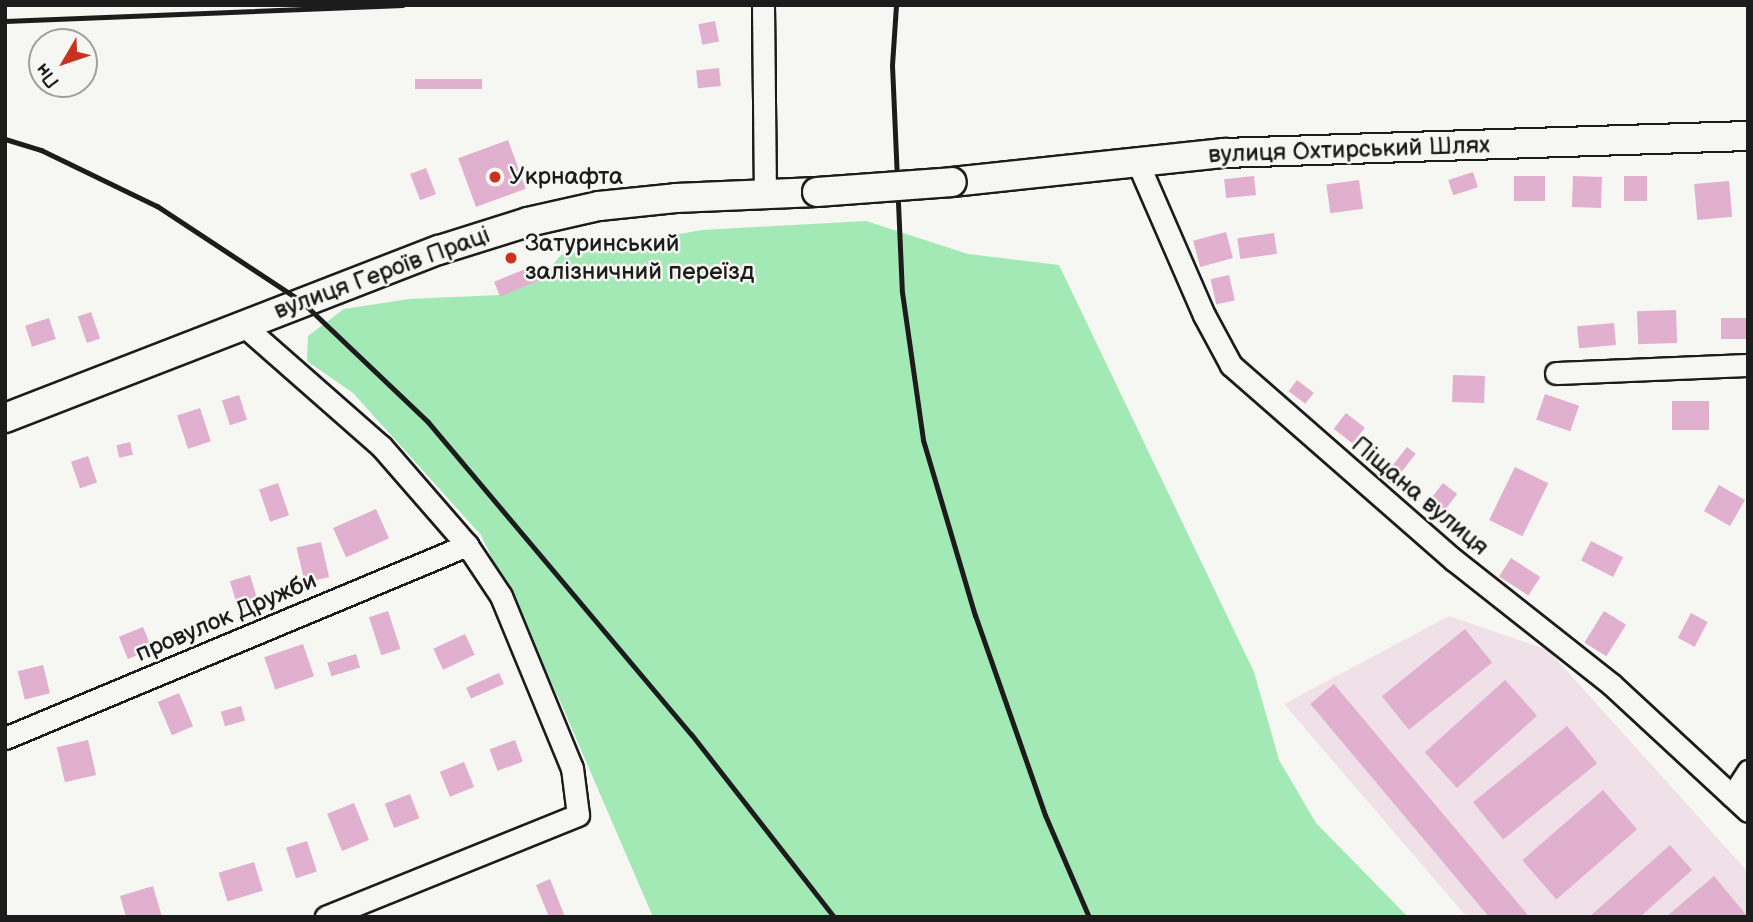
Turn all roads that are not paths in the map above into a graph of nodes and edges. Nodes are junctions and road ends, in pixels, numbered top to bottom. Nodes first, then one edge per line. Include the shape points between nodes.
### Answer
1 (764, 5) edge
2 (1748, 136) edge
3 (1137, 161) junction
4 (817, 192) joint
5 (765, 193) junction
6 (243, 324) junction
7 (1748, 365) edge
8 (1556, 373) dead end
9 (5, 418) edge
10 (467, 545) junction
11 (5, 738) edge
12 (1748, 771) edge
13 (1740, 804) edge
14 (326, 917) edge

1 - 5 street
2 - 3 main road, вулиця Охтирський Шлях via 1224,153
3 - 4 main road, вулиця Охтирський Шлях, bridge
3 - 13 street, Піщана вулиця via 1203,315 1231,365 1454,560 1611,684
4 - 5 main road, вулиця Героїв Праці
5 - 6 main road, вулиця Героїв Праці via 599,206 528,222 439,250
6 - 9 main road, вулиця Героїв Праці
6 - 10 street via 381,446
7 - 8 street
10 - 11 street, провулок Дружби
10 - 14 street via 501,596 572,768 578,815
12 - 13 street

